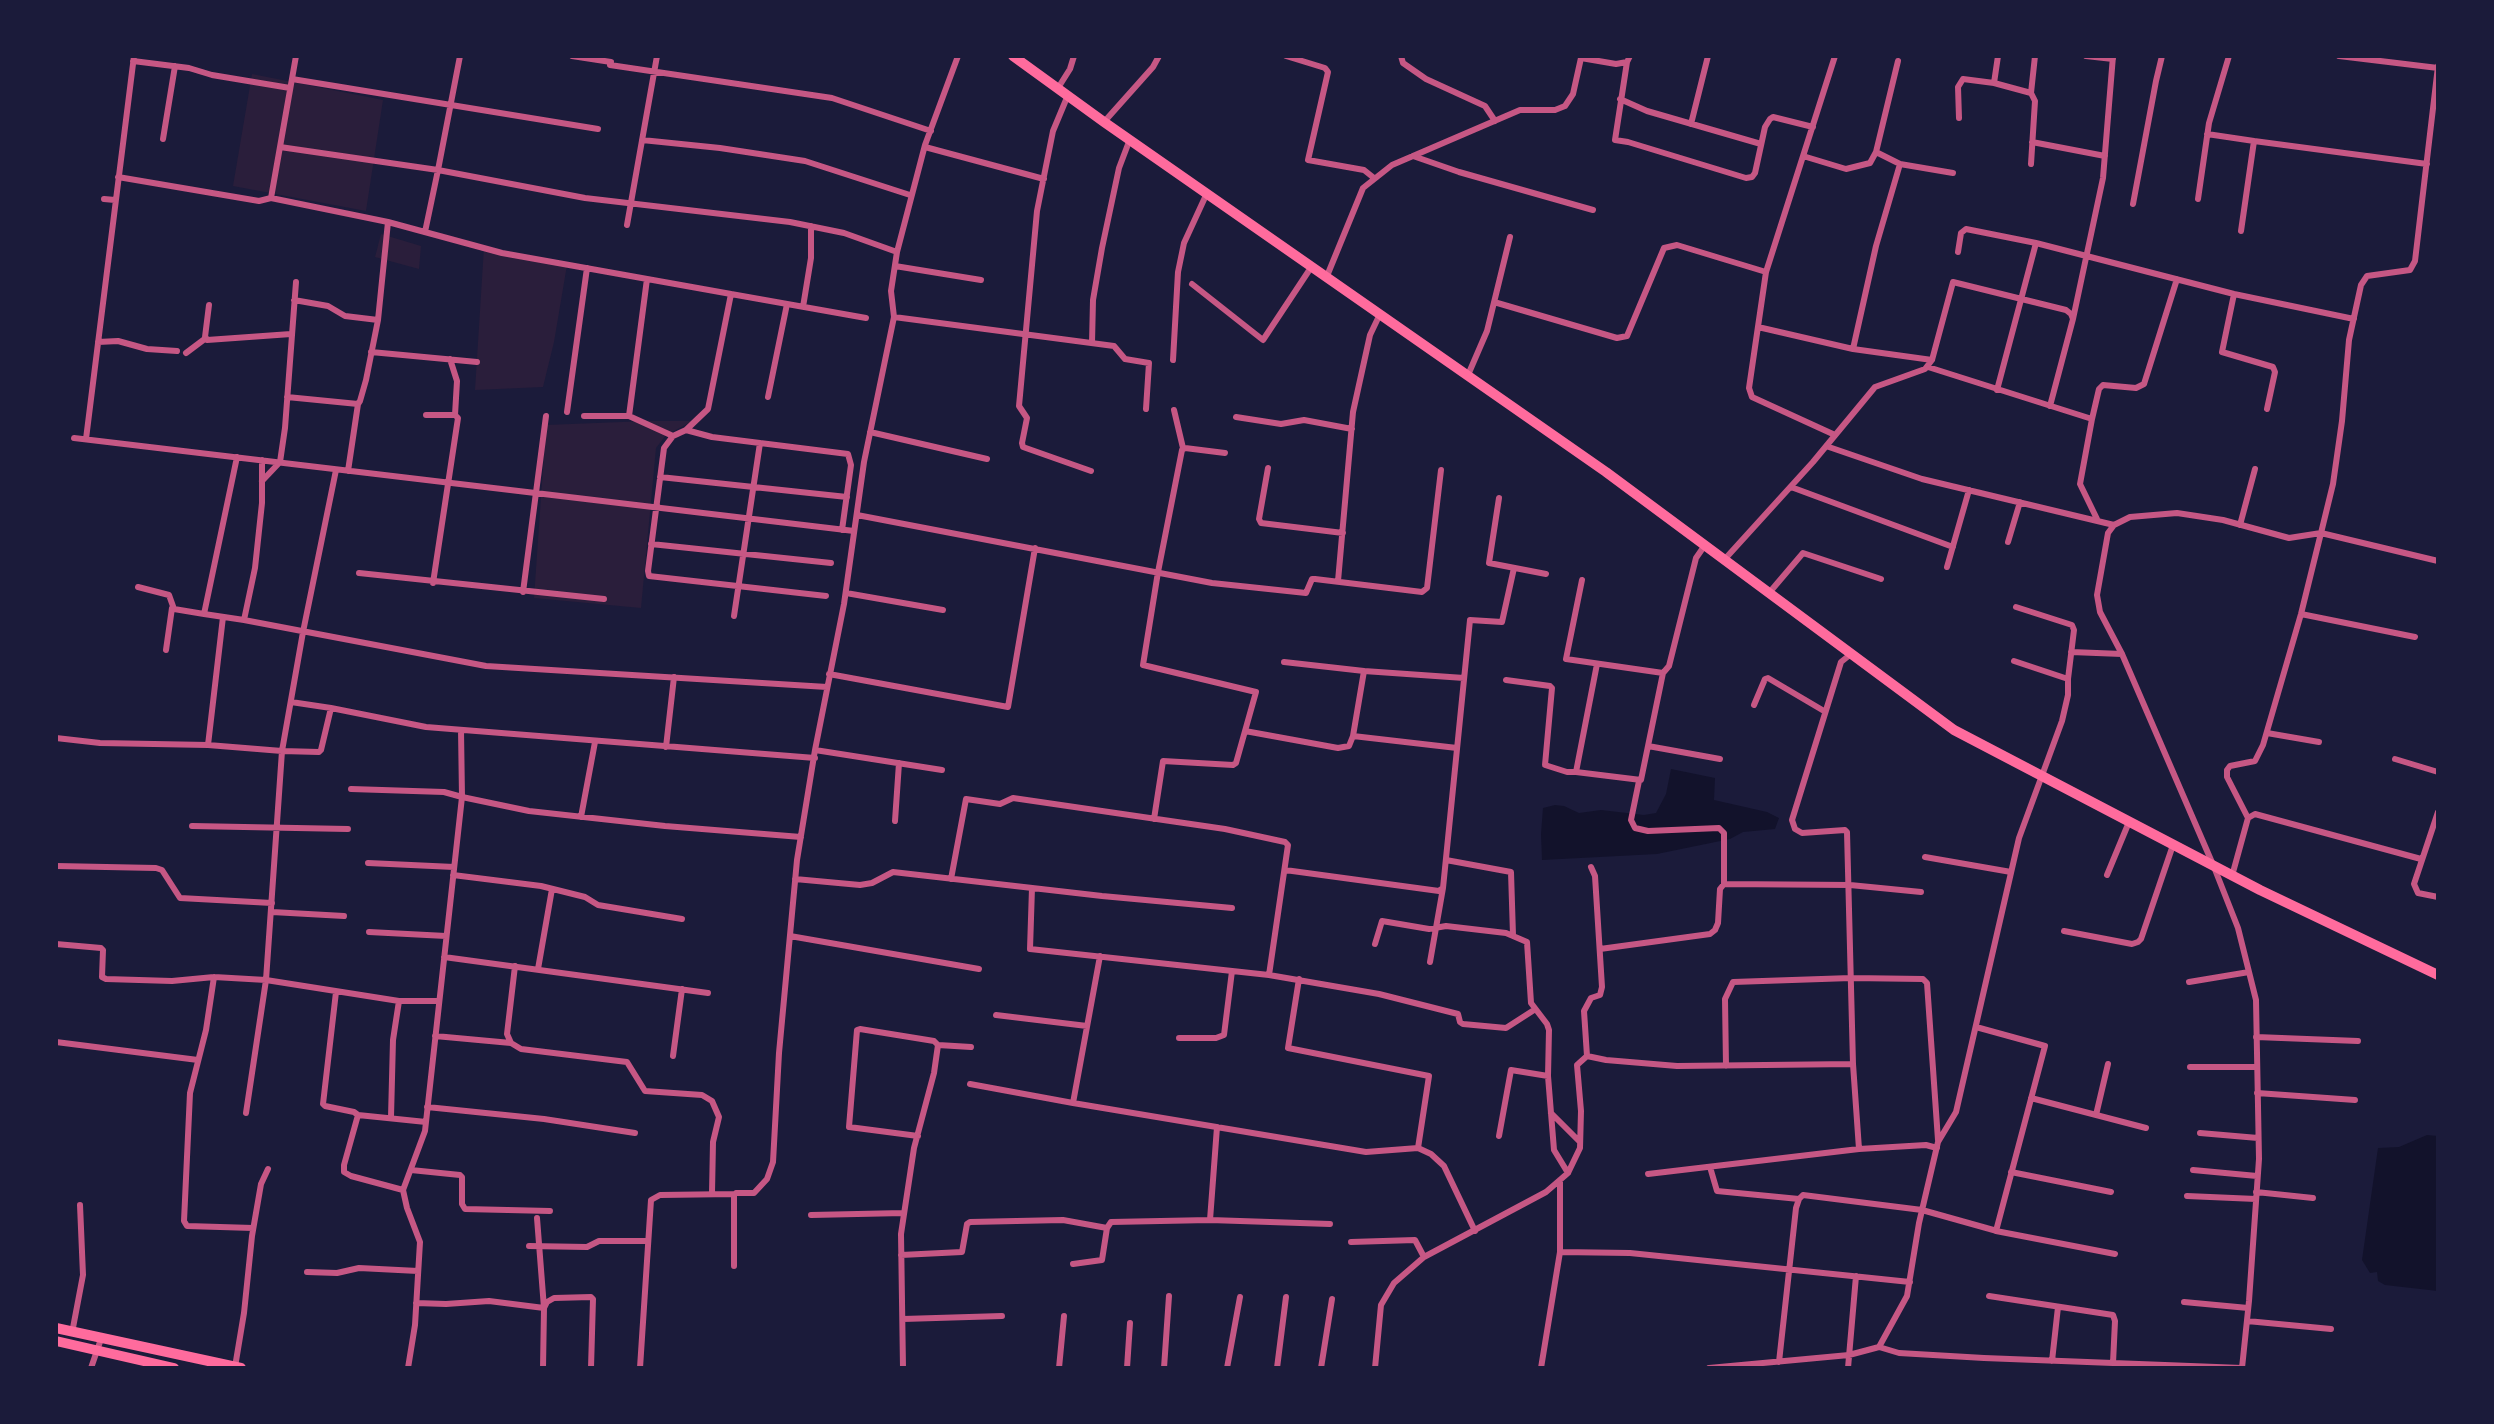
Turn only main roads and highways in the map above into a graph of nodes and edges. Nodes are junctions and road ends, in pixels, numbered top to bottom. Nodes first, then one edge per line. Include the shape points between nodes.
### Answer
1 (1013, 56) edge
2 (2438, 975) edge
3 (56, 1328) edge
4 (56, 1341) edge
5 (238, 1367) edge
6 (174, 1368) edge

1 - 2 main road via 1606,472 1954,730 2214,867
3 - 5 main road
4 - 6 main road

